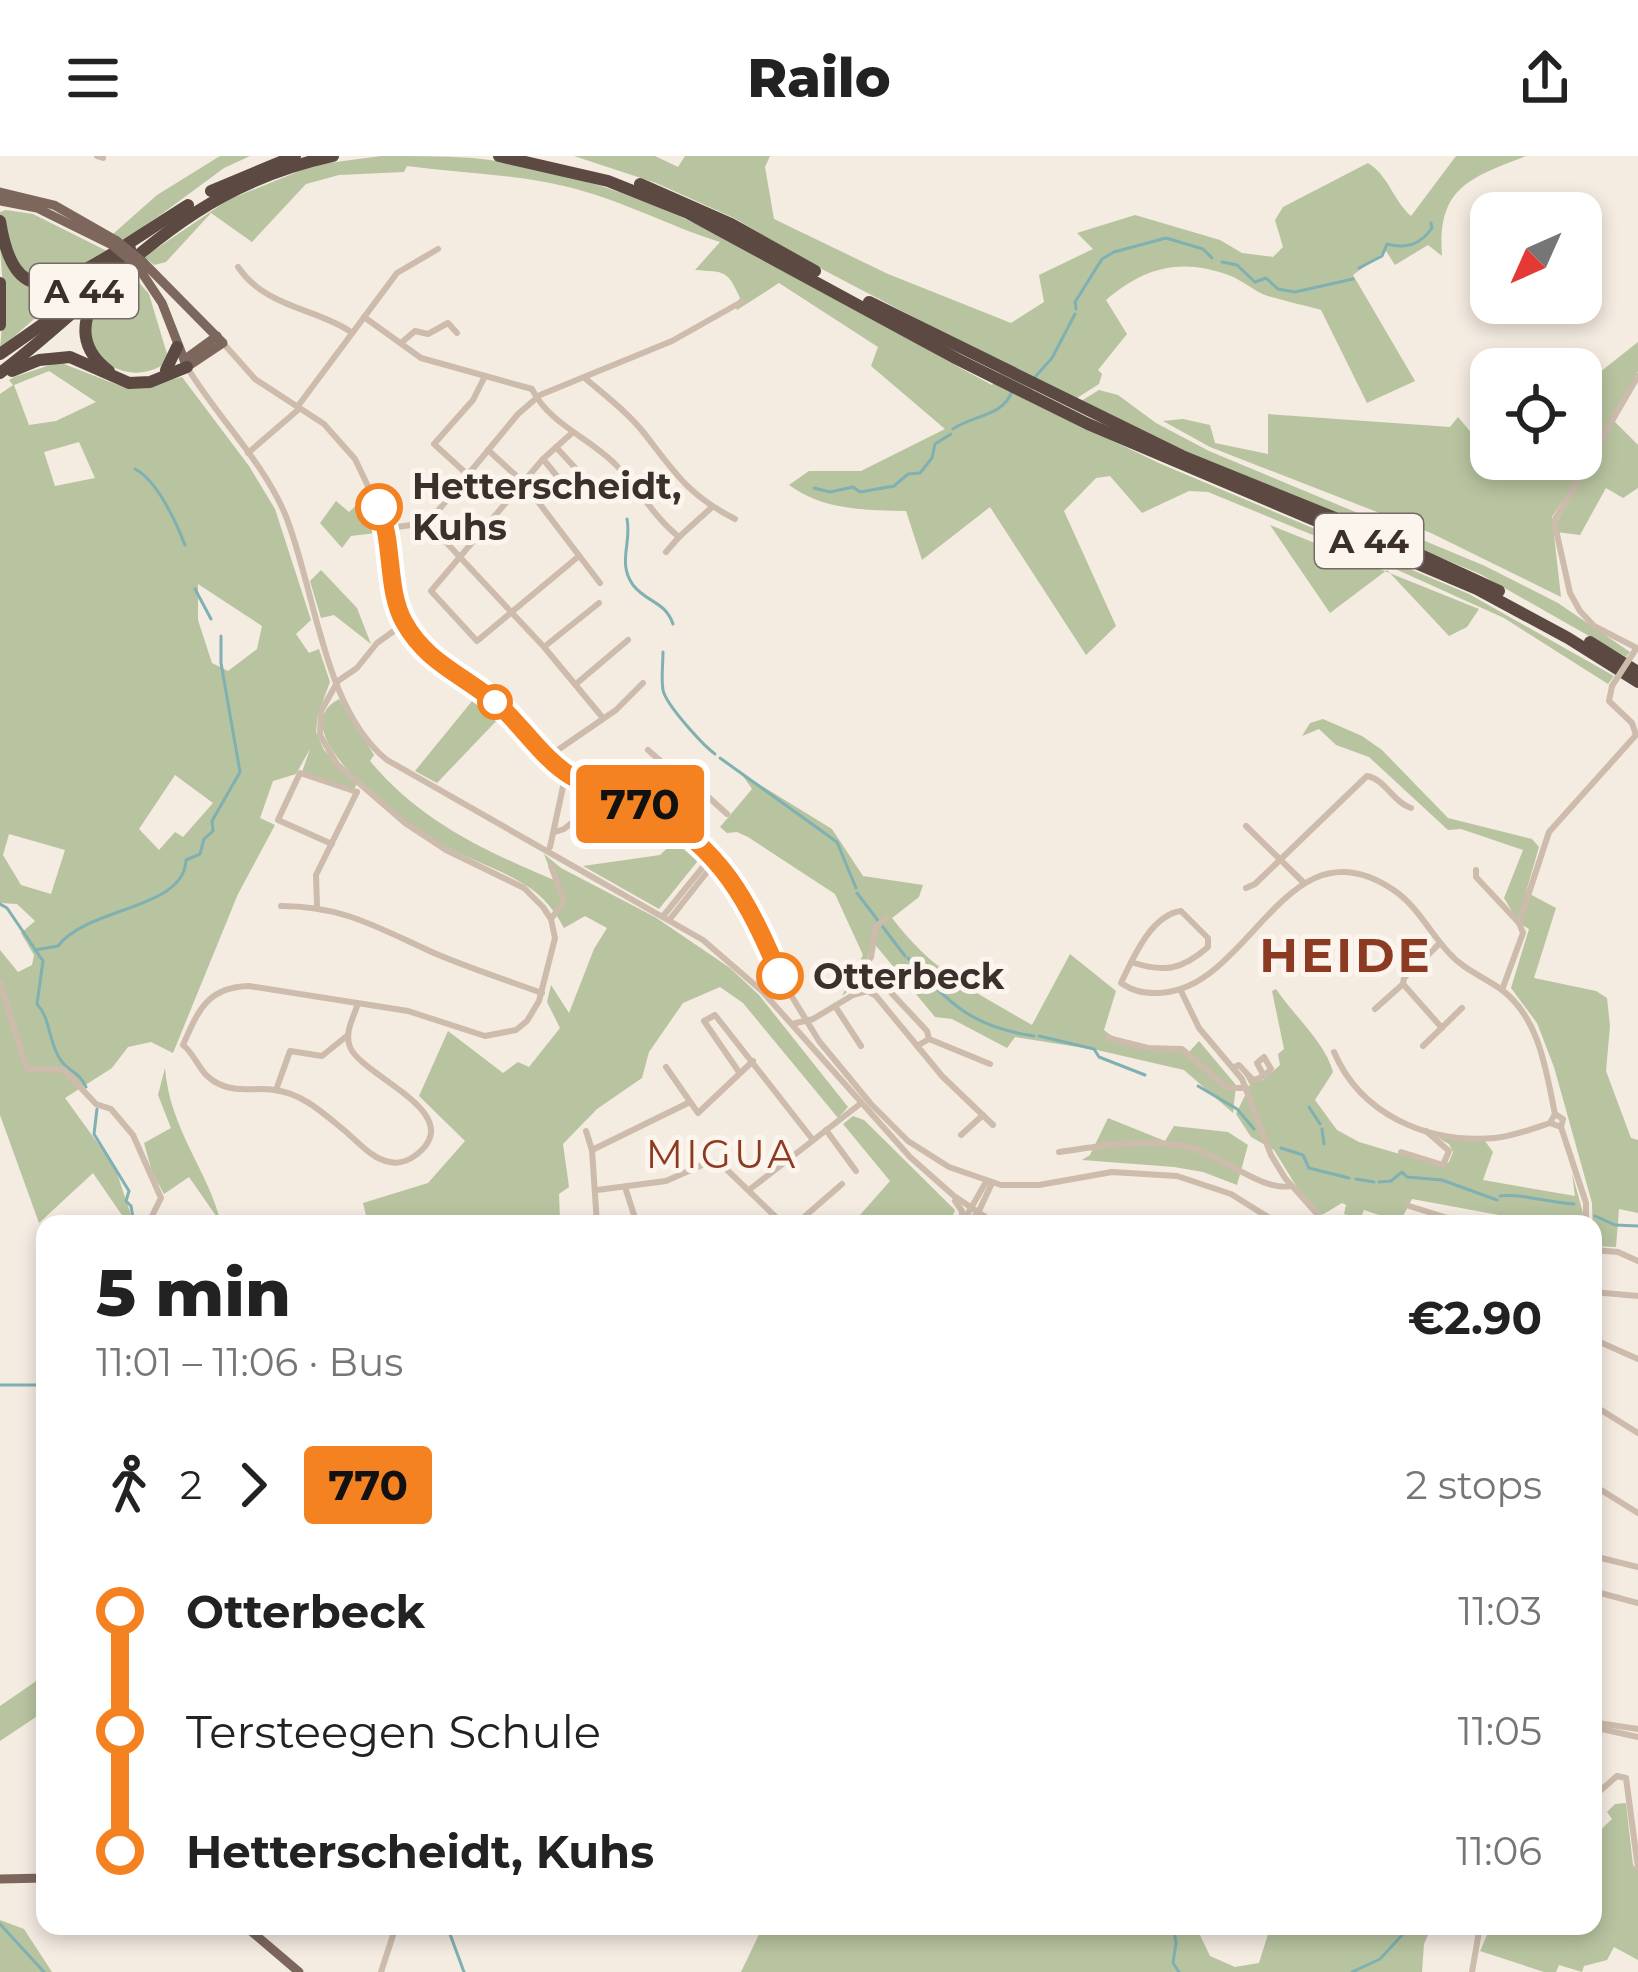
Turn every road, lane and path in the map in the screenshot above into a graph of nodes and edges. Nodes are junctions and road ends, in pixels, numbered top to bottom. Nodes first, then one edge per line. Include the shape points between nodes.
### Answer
1 (296, 156) edge
2 (333, 156) edge
3 (500, 156) edge
4 (547, 156) edge
5 (0, 182) edge
6 (19, 195) junction
7 (0, 197) edge
8 (0, 221) edge
9 (164, 221) junction
10 (115, 243) junction
11 (439, 249) dead end
12 (140, 264) junction
13 (238, 267) dead end
14 (112, 276) junction
15 (0, 283) edge
16 (743, 301) dead end
17 (364, 316) junction
18 (0, 325) edge
19 (352, 332) junction
20 (457, 333) dead end
21 (220, 340) junction
22 (399, 344) junction
23 (0, 354) edge
24 (959, 355) junction
25 (183, 358) junction
26 (0, 374) edge
27 (485, 375) junction
28 (1638, 376) edge
29 (586, 379) junction
30 (536, 399) junction
31 (299, 407) junction
32 (1090, 419) junction
33 (572, 434) junction
34 (556, 447) junction
35 (488, 451) junction
36 (248, 453) junction
37 (543, 459) junction
38 (468, 475) junction
39 (523, 482) junction
40 (589, 483) dead end
41 (574, 497) dead end
42 (711, 508) junction
43 (735, 519) dead end
44 (428, 523) junction
45 (388, 528) junction
46 (679, 537) junction
47 (666, 552) dead end
48 (579, 556) junction
49 (463, 557) junction
50 (601, 584) dead end
51 (598, 602) dead end
52 (512, 612) junction
53 (405, 623) junction
54 (628, 640) dead end
55 (544, 647) junction
56 (1638, 672) edge
57 (338, 681) junction
58 (1638, 682) edge
59 (644, 683) dead end
60 (576, 684) junction
61 (344, 698) junction
62 (328, 699) junction
63 (603, 718) junction
64 (648, 750) dead end
65 (549, 756) junction
66 (704, 768) dead end
67 (566, 773) junction
68 (690, 784) junction
69 (359, 788) junction
70 (606, 790) junction
71 (1411, 808) dead end
72 (728, 814) dead end
73 (663, 817) junction
74 (1246, 826) dead end
75 (553, 831) junction
76 (332, 844) junction
77 (550, 847) dead end
78 (1281, 858) junction
79 (713, 859) junction
80 (551, 866) dead end
81 (1476, 874) dead end
82 (1303, 882) junction
83 (1246, 887) dead end
84 (280, 906) dead end
85 (316, 906) junction
86 (667, 917) junction
87 (551, 919) junction
88 (881, 921) dead end
89 (1519, 923) junction
90 (1440, 943) junction
91 (1131, 962) junction
92 (866, 967) junction
93 (0, 983) edge
94 (1403, 984) junction
95 (786, 987) junction
96 (1502, 990) junction
97 (762, 991) junction
98 (1181, 992) junction
99 (542, 993) junction
100 (853, 995) junction
101 (358, 1003) junction
102 (835, 1006) junction
103 (1462, 1008) dead end
104 (1375, 1010) dead end
105 (806, 1022) junction
106 (792, 1024) junction
107 (1442, 1028) junction
108 (348, 1035) junction
109 (1108, 1038) dead end
110 (929, 1039) junction
111 (861, 1046) dead end
112 (917, 1046) junction
113 (1423, 1046) dead end
114 (1334, 1052) dead end
115 (754, 1061) junction
116 (990, 1064) dead end
117 (666, 1066) dead end
118 (1234, 1067) junction
119 (739, 1072) junction
120 (1264, 1076) dead end
121 (1247, 1088) junction
122 (276, 1090) junction
123 (688, 1103) junction
124 (860, 1104) junction
125 (1556, 1114) junction
126 (983, 1115) junction
127 (1550, 1123) junction
128 (993, 1125) dead end
129 (1561, 1127) junction
130 (826, 1130) junction
131 (586, 1131) dead end
132 (1426, 1131) junction
133 (961, 1135) dead end
134 (813, 1140) junction
135 (592, 1150) junction
136 (1058, 1152) dead end
137 (1400, 1152) dead end
138 (910, 1157) junction
139 (856, 1171) dead end
140 (989, 1183) junction
141 (842, 1184) dead end
142 (625, 1186) junction
143 (1290, 1186) junction
144 (596, 1190) junction
145 (749, 1190) junction
146 (1408, 1206) dead end
147 (975, 1211) junction
148 (154, 1215) edge
149 (597, 1215) edge
150 (634, 1215) edge
151 (773, 1215) edge
152 (806, 1215) edge
153 (962, 1215) edge
154 (971, 1215) edge
155 (981, 1215) edge
156 (1265, 1215) edge
157 (1317, 1215) edge
158 (1438, 1215) edge
159 (1586, 1215) edge
160 (1602, 1251) edge
161 (1638, 1261) edge
162 (1602, 1293) edge
163 (1638, 1296) edge
164 (1602, 1344) edge
165 (1638, 1359) edge
166 (1602, 1411) edge
167 (1638, 1433) edge
168 (1602, 1491) edge
169 (1638, 1513) edge
170 (1602, 1558) edge
171 (1638, 1567) edge
172 (1602, 1593) edge
173 (1638, 1603) edge
174 (1602, 1729) edge
175 (1638, 1733) edge
176 (1602, 1789) edge
177 (1638, 1790) edge
178 (1628, 1792) junction
179 (1638, 1868) edge
180 (36, 1878) edge
181 (0, 1879) edge
182 (256, 1935) edge
183 (393, 1935) edge
184 (1478, 1935) edge
185 (299, 1972) edge
186 (381, 1972) edge
187 (1472, 1972) edge

1 - 9 highway, A 44 via 230,181
2 - 14 highway, A 44 via 211,200
3 - 24 highway, A 44 via 608,181 688,213
4 - 24 highway, A 44 via 692,205
5 - 6 main road
6 - 7 main road
6 - 10 main road via 65,210
7 - 10 main road
8 - 9 highway via 10,262 49,284
9 - 23 highway, A 44
10 - 12 main road, bridge
11 - 17 street via 397,273
12 - 21 main road
12 - 25 main road
13 - 19 street via 292,309
14 - 25 highway via 85,319 94,360 127,376 166,370
14 - 26 highway, A 44
15 - 18 highway
16 - 29 street
17 - 19 street
17 - 22 street
19 - 31 street
20 - 22 street via 448,323
21 - 25 main road
21 - 31 street via 255,379
22 - 27 street via 432,363
24 - 32 highway, A 44
25 - 26 highway via 150,382 103,375 70,357
25 - 36 street
27 - 30 street via 532,389
27 - 38 street via 434,444
28 - 89 street, bridge via 1555,521 1574,602 1587,620 1637,648 1609,701 1635,728 1634,742 1549,832
29 - 30 street
29 - 42 street
30 - 33 street
30 - 35 street
31 - 36 street
31 - 45 street via 356,459
32 - 56 highway, A 44 via 1461,572
32 - 58 highway, A 44 via 1455,579
33 - 34 street
33 - 46 street via 616,465
34 - 37 street
34 - 40 street
35 - 38 street
35 - 39 street
36 - 57 street via 285,516
37 - 39 street
37 - 41 street
38 - 44 street
39 - 48 street
39 - 49 street
42 - 43 street
42 - 46 street
44 - 45 street
44 - 49 street
45 - 53 street
46 - 47 street
48 - 50 street
48 - 52 street
49 - 52 street
49 - 52 street via 431,591 477,641
51 - 55 street
52 - 55 street
53 - 57 street
53 - 65 street via 433,660 495,702
54 - 60 street
55 - 60 street
57 - 61 street
57 - 62 street
59 - 63 street
60 - 63 street
61 - 62 street
61 - 86 street via 361,734 387,760
62 - 69 street via 319,722 323,742
63 - 65 street
64 - 68 street
65 - 67 street
66 - 68 street
67 - 70 street
67 - 75 street
68 - 72 street
68 - 73 street
69 - 76 street
69 - 76 street via 300,773 278,820
69 - 87 street via 429,841 524,888
70 - 73 street
70 - 75 street
71 - 78 street via 1367,776
73 - 79 street
74 - 78 street
75 - 77 street
76 - 85 street via 316,874
78 - 82 street
78 - 83 street
79 - 86 street
79 - 95 street via 746,898
80 - 87 street via 564,901
81 - 89 street
82 - 90 street via 1340,874 1380,883 1405,899
82 - 98 street via 1220,968
84 - 85 street
85 - 99 street
86 - 97 street
87 - 99 street via 554,952
88 - 92 street
89 - 96 street via 1523,933
90 - 94 street
90 - 96 street
91 - 91 street via 1172,912 1181,911 1208,938 1174,969
91 - 98 street via 1121,983 1142,993
92 - 100 street
92 - 110 street
93 - 148 street via 27,1069 64,1070 138,1142 160,1193
94 - 104 street
94 - 107 street
95 - 97 street via 771,978
95 - 105 street
96 - 125 street via 1532,1027
97 - 106 street
98 - 118 street via 1199,1028
99 - 101 street via 527,1021 485,1036
100 - 102 street
100 - 112 street via 872,993
101 - 108 street
101 - 122 street via 234,986 202,1004 182,1045 204,1074 233,1089
102 - 105 street
102 - 111 street
103 - 107 street
105 - 106 street
105 - 140 street via 908,1141
106 - 124 street
107 - 113 street
108 - 122 street via 322,1056 290,1051
108 - 122 street via 357,1059 425,1113 428,1140 413,1158 380,1160 322,1111
109 - 121 street via 1182,1048 1227,1088
110 - 112 street
110 - 116 street
112 - 126 street
114 - 132 street via 1367,1102
115 - 119 street
115 - 119 street via 715,1015 704,1021
115 - 134 street
117 - 123 street
118 - 120 street via 1253,1080
118 - 121 street
119 - 123 street via 698,1113
121 - 143 street
123 - 135 street
124 - 130 street
124 - 138 street
125 - 127 street
125 - 129 street
126 - 128 street
126 - 133 street
127 - 129 street
127 - 132 street via 1495,1138
129 - 159 street
130 - 134 street
130 - 139 street
131 - 135 street
132 - 137 street via 1449,1150 1443,1165
134 - 145 street
135 - 144 street
136 - 143 street via 1154,1140 1226,1160 1275,1188
138 - 147 street
138 - 153 street
140 - 147 street
140 - 156 street via 1039,1185 1112,1172 1177,1176 1231,1193
141 - 152 street
142 - 144 street
142 - 145 street via 709,1162
142 - 150 street
143 - 157 street
144 - 149 street
145 - 151 street
146 - 158 street
147 - 154 street
147 - 155 street
160 - 161 street
162 - 163 street
164 - 165 street
166 - 167 street
168 - 169 street
170 - 171 street
172 - 173 street
174 - 175 street
176 - 178 street via 1616,1776 1626,1778
177 - 178 street
178 - 179 street
180 - 181 main road
182 - 185 main road
183 - 186 street
184 - 187 street

